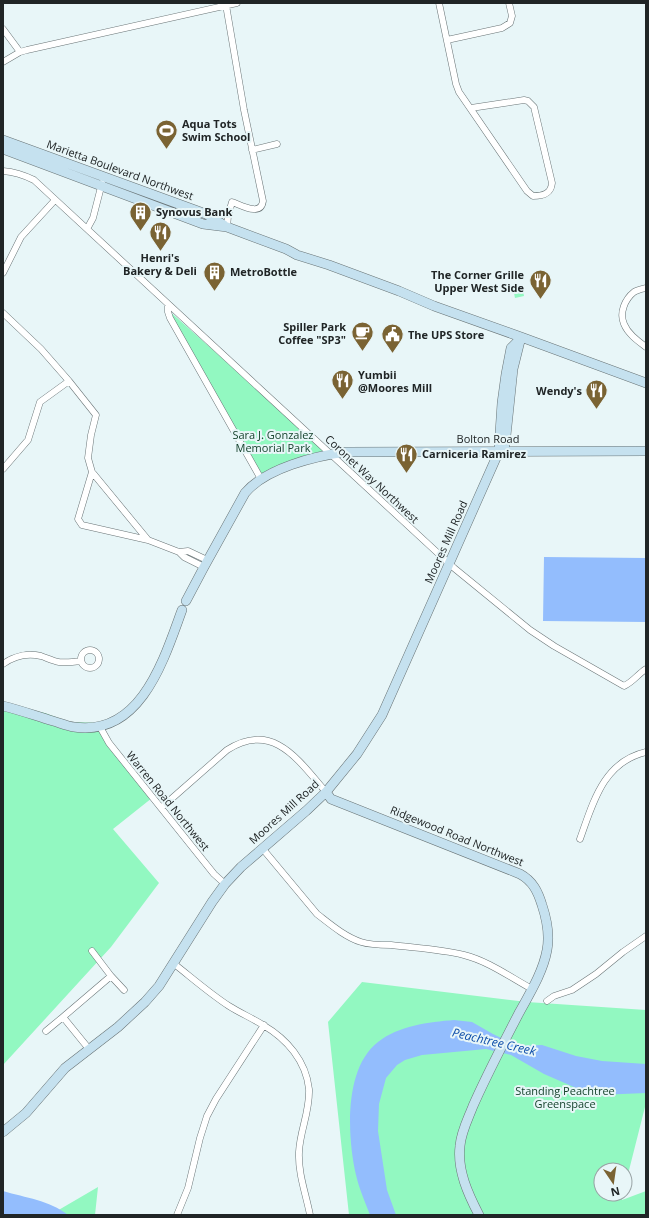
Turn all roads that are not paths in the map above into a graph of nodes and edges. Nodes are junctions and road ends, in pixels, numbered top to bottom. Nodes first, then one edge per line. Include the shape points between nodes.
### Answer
1 (235, 3) edge
2 (439, 3) edge
3 (509, 3) edge
4 (226, 5) junction
5 (3, 29) edge
6 (447, 40) junction
7 (20, 52) junction
8 (3, 62) edge
9 (471, 108) junction
10 (3, 140) edge
11 (277, 144) dead end
12 (3, 149) edge
13 (252, 150) junction
14 (3, 171) edge
15 (104, 177) junction
16 (101, 186) junction
17 (55, 200) junction
18 (226, 227) junction
19 (87, 229) junction
20 (3, 273) edge
21 (646, 288) edge
22 (168, 304) junction
23 (3, 313) edge
24 (521, 337) junction
25 (646, 347) edge
26 (69, 381) junction
27 (646, 383) edge
28 (499, 451) junction
29 (646, 451) edge
30 (330, 454) junction
31 (3, 469) edge
32 (92, 472) junction
33 (261, 479) junction
34 (148, 540) junction
35 (205, 563) junction
36 (450, 564) junction
37 (186, 601) dead end
38 (182, 610) dead end
39 (81, 661) dead end
40 (3, 664) edge
41 (646, 669) edge
42 (3, 706) edge
43 (100, 727) junction
44 (646, 752) edge
45 (326, 792) junction
46 (161, 808) junction
47 (580, 839) dead end
48 (262, 848) junction
49 (225, 884) junction
50 (646, 936) edge
51 (92, 951) dead end
52 (173, 963) junction
53 (111, 976) junction
54 (532, 989) junction
55 (124, 990) dead end
56 (547, 1001) dead end
57 (63, 1017) junction
58 (264, 1025) junction
59 (46, 1031) dead end
60 (89, 1049) junction
61 (3, 1132) edge
62 (177, 1215) edge
63 (310, 1215) edge
64 (479, 1215) edge

1 - 4 street
2 - 6 street
3 - 6 street via 512,16 510,23 502,28
4 - 7 street
4 - 13 street
5 - 7 street
6 - 9 street via 456,84
7 - 8 street
9 - 9 street via 527,191 533,196 547,193 552,183 534,107 524,100
10 - 15 street, Marietta Boulevard Northwest
11 - 13 street
12 - 16 street
13 - 18 street via 262,205 255,209 232,202
14 - 17 street, Coronet Way Northwest via 22,174 34,180
15 - 16 street
15 - 18 street, Marietta Boulevard Northwest via 206,214
16 - 18 street via 203,224
16 - 19 street via 93,218
17 - 19 street, Coronet Way Northwest
17 - 20 street via 21,237
18 - 24 street
19 - 22 street, Coronet Way Northwest
21 - 25 street via 633,293 624,305 622,314 623,323 629,332
22 - 30 street, Coronet Way Northwest
22 - 33 street via 170,318
23 - 26 street via 41,349
24 - 27 street
24 - 28 street, Moores Mill Road via 513,369 504,445
26 - 31 street via 40,402 28,440
26 - 32 street via 96,415 88,458
28 - 29 street, Bolton Road
28 - 30 street, Bolton Road
28 - 36 street, Moores Mill Road
30 - 33 street, Bolton Road via 292,465
30 - 36 street, Coronet Way Northwest
32 - 34 street
32 - 34 street via 78,519 82,525
33 - 35 street, Bolton Road via 245,494
34 - 35 street via 180,552 184,557
35 - 37 street, Bolton Road
36 - 41 street, Coronet Way Northwest via 530,630 624,686
36 - 45 street, Moores Mill Road via 382,715 353,759
38 - 43 street via 166,654 148,690 124,715
39 - 40 street via 60,662 22,655
42 - 43 street via 72,727
43 - 46 street, Warren Road Northwest via 109,743
44 - 47 street via 618,766 609,775 599,790
45 - 46 street, Ridgewood Road Northwest via 286,749 269,741 252,740 239,743 227,750
45 - 48 street, Moores Mill Road
45 - 54 street, Ridgewood Road Northwest via 331,799 528,878 539,895 548,935 544,961
46 - 49 street, Warren Road Northwest
48 - 49 street, Moores Mill Road
48 - 54 street via 317,914 354,939 466,955
49 - 52 street, Moores Mill Road
50 - 56 street via 572,990
51 - 53 street
52 - 58 street via 228,1005
52 - 60 street, Moores Mill Road via 145,1002
53 - 55 street
53 - 57 street
54 - 64 street, Ridgewood Road Northwest via 498,1053 464,1128 460,1144 460,1162 465,1184
57 - 59 street
57 - 60 street
58 - 62 street via 207,1116 188,1188
58 - 63 street via 296,1054 307,1079 309,1099 299,1153
60 - 61 street, Moores Mill Road via 66,1068 26,1113

